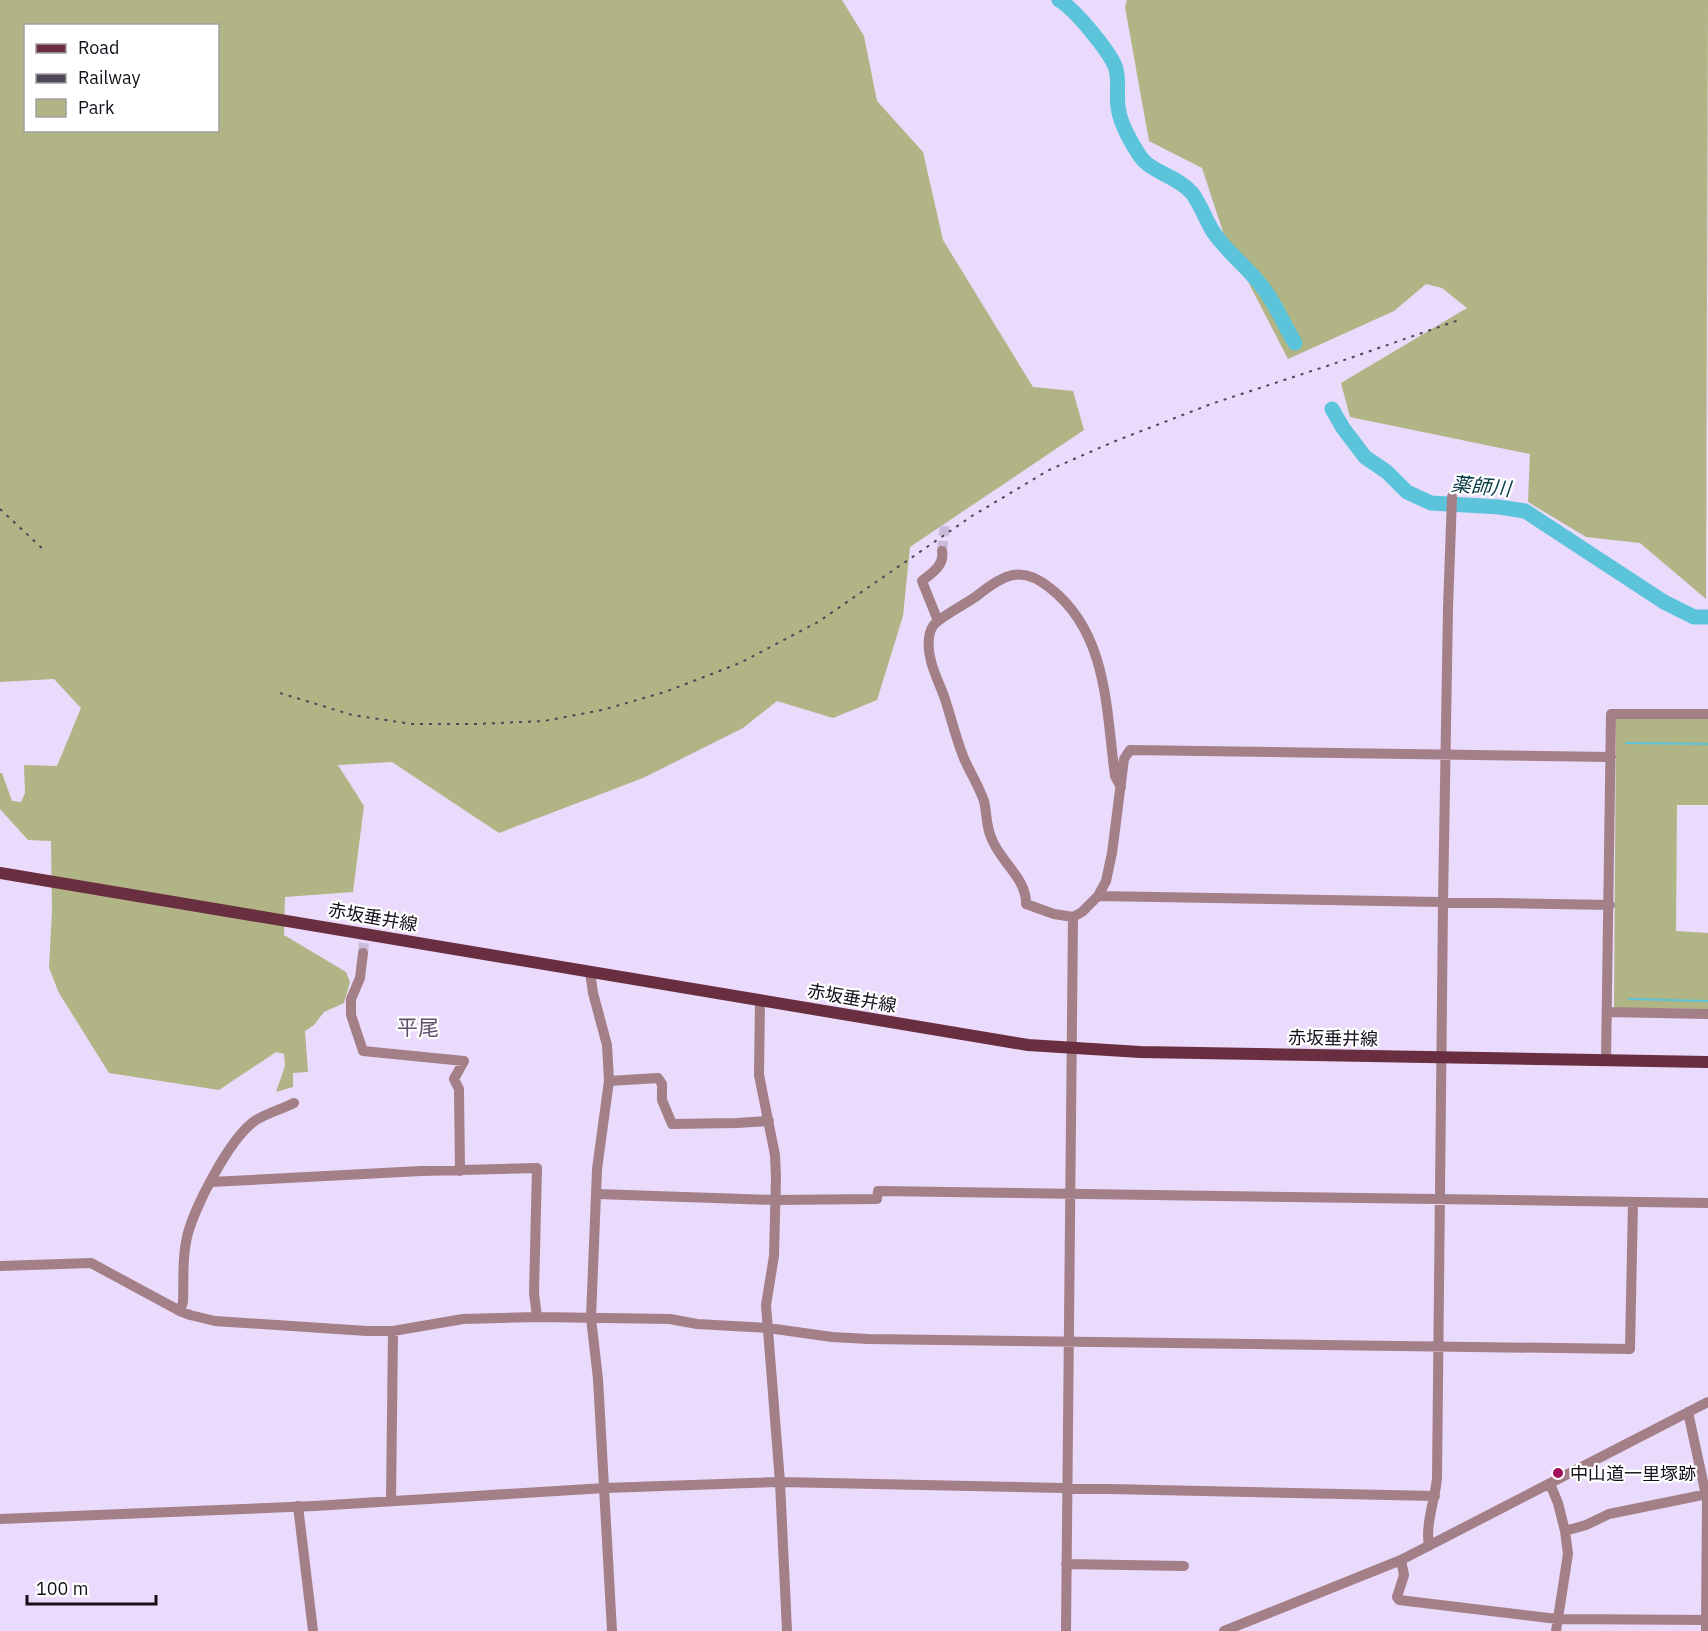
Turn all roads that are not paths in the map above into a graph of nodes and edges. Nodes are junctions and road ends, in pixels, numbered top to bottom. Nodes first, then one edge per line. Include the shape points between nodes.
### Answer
1 (1452, 497) dead end
2 (942, 551) tunnel mouth
3 (938, 621) junction
4 (1708, 714) edge
5 (1445, 756) junction
6 (1611, 757) junction
7 (1121, 787) junction
8 (0, 873) edge
9 (1098, 896) junction
10 (1443, 903) junction
11 (1610, 905) junction
12 (1073, 917) junction
13 (363, 953) tunnel mouth
14 (590, 972) junction
15 (760, 1001) junction
16 (1608, 1012) junction
17 (1708, 1014) edge
18 (1072, 1048) junction
19 (1442, 1058) junction
20 (1606, 1060) junction
21 (1708, 1062) edge
22 (609, 1081) junction
23 (294, 1103) dead end
24 (769, 1120) junction
25 (460, 1171) junction
26 (211, 1182) junction
27 (597, 1194) junction
28 (1071, 1194) junction
29 (774, 1200) junction
30 (1441, 1200) junction
31 (1633, 1202) junction
32 (1708, 1203) edge
33 (0, 1266) edge
34 (180, 1311) junction
35 (537, 1317) junction
36 (591, 1318) junction
37 (768, 1328) junction
38 (393, 1331) junction
39 (1069, 1342) junction
40 (1437, 1347) junction
41 (1708, 1402) edge
42 (1688, 1412) junction
43 (780, 1482) junction
44 (1550, 1484) junction
45 (605, 1488) junction
46 (1067, 1490) junction
47 (1707, 1494) edge
48 (1436, 1496) junction
49 (391, 1500) junction
50 (298, 1506) junction
51 (0, 1519) edge
52 (1566, 1531) junction
53 (1429, 1546) junction
54 (1401, 1560) junction
55 (1066, 1564) junction
56 (1184, 1566) dead end
57 (1707, 1624) edge
58 (1556, 1625) edge
59 (313, 1631) edge
60 (612, 1631) edge
61 (787, 1631) edge
62 (1066, 1631) edge
63 (1224, 1631) edge

1 - 5 street
2 - 3 street via 941,563 922,581
3 - 7 street via 1012,574 1029,575 1055,591 1078,618 1091,642 1104,686 1114,776
3 - 12 street via 930,635 931,661 963,756 984,801 990,836 1021,883 1026,904
4 - 6 street via 1611,714
5 - 6 street
5 - 7 street via 1130,750 1124,759
5 - 10 street
6 - 11 street
7 - 9 street via 1112,853
8 - 14 main road, 赤坂垂井線
9 - 10 street
9 - 12 street
10 - 11 street
10 - 19 street
11 - 16 street
12 - 18 street
13 - 25 street via 360,978 351,999 351,1015 363,1051 464,1061 454,1079 459,1089
14 - 15 main road, 赤坂垂井線
14 - 22 street via 607,1045
15 - 18 main road, 赤坂垂井線 via 996,1040
15 - 24 street via 759,1075
16 - 17 street
16 - 20 street
18 - 19 main road, 赤坂垂井線
18 - 28 street
19 - 20 main road, 赤坂垂井線
19 - 30 street
20 - 21 main road, 赤坂垂井線
22 - 24 street via 658,1078 672,1124
22 - 27 street
23 - 26 street via 255,1121
24 - 29 street via 776,1166
25 - 26 street
25 - 35 street via 537,1168
26 - 34 street via 192,1219 186,1243
27 - 29 street
27 - 36 street
28 - 29 street via 878,1191 877,1199
28 - 30 street
28 - 39 street
29 - 37 street via 774,1256 766,1305
30 - 31 street
30 - 40 street
31 - 32 street
31 - 40 street via 1630,1349
33 - 34 street via 91,1263
34 - 38 street via 215,1321
35 - 36 street
35 - 38 street via 463,1319
36 - 37 street via 670,1319
36 - 45 street
37 - 39 street via 841,1338
37 - 43 street
38 - 49 street
39 - 40 street
39 - 46 street
40 - 48 street
41 - 42 street
42 - 44 street
42 - 47 street
43 - 45 street
43 - 46 street
43 - 61 street
44 - 52 street
44 - 53 street
45 - 49 street
45 - 60 street
46 - 48 street
46 - 55 street
47 - 52 street via 1608,1514
47 - 57 street
48 - 53 street via 1427,1536
49 - 50 street
50 - 51 street
50 - 59 street
52 - 58 street via 1568,1554
53 - 54 street
54 - 58 street via 1404,1575 1396,1597 1399,1600
54 - 63 street
55 - 56 street
55 - 62 street
57 - 58 street

